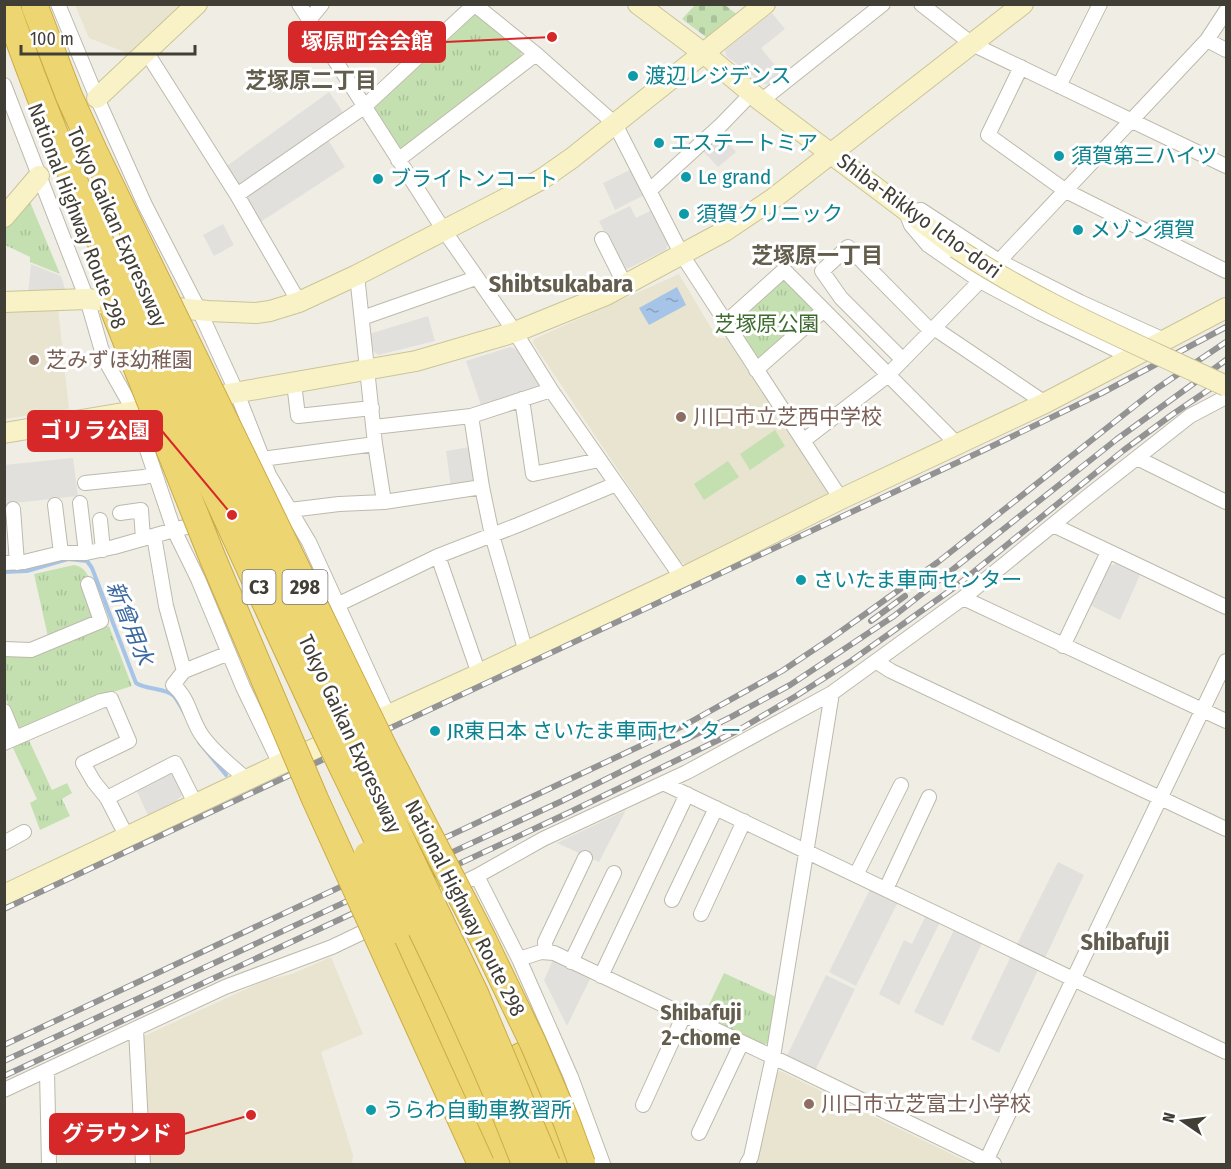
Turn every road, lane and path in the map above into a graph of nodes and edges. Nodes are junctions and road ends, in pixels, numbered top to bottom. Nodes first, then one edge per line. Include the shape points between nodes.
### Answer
1 (6, 4) edge
2 (197, 4) edge
3 (299, 4) edge
4 (322, 4) edge
5 (638, 4) edge
6 (765, 4) edge
7 (883, 4) edge
8 (921, 4) edge
9 (1023, 4) edge
10 (1100, 4) edge
11 (38, 5) edge
12 (475, 5) edge
13 (1227, 11) edge
14 (309, 20) junction
15 (4, 27) edge
16 (1206, 40) junction
17 (972, 44) junction
18 (1227, 50) edge
19 (147, 53) junction
20 (536, 54) junction
21 (705, 54) junction
22 (1020, 67) junction
23 (4, 85) edge
24 (1059, 86) junction
25 (757, 97) junction
26 (97, 98) junction
27 (364, 106) junction
28 (1131, 121) junction
29 (615, 124) junction
30 (832, 154) junction
31 (398, 160) junction
32 (1227, 166) edge
33 (39, 176) junction
34 (650, 190) junction
35 (1066, 190) junction
36 (237, 195) junction
37 (906, 212) junction
38 (4, 217) edge
39 (443, 230) junction
40 (602, 239) dead end
41 (682, 255) junction
42 (999, 261) junction
43 (1227, 271) edge
44 (357, 275) junction
45 (476, 278) junction
46 (980, 281) junction
47 (625, 285) junction
48 (87, 299) junction
49 (4, 302) edge
50 (299, 302) junction
51 (1227, 308) edge
52 (199, 310) junction
53 (824, 310) junction
54 (362, 318) junction
55 (725, 323) junction
56 (933, 329) junction
57 (515, 332) junction
58 (1164, 340) junction
59 (1133, 358) junction
60 (903, 360) junction
61 (368, 370) junction
62 (756, 370) junction
63 (887, 376) junction
64 (294, 383) junction
65 (550, 390) junction
66 (237, 393) junction
67 (1225, 396) edge
68 (522, 399) junction
69 (1045, 403) junction
70 (372, 408) junction
71 (134, 411) junction
72 (471, 416) junction
73 (374, 427) junction
74 (4, 433) edge
75 (803, 441) junction
76 (375, 444) junction
77 (957, 444) junction
78 (1137, 458) junction
79 (262, 459) junction
80 (599, 460) junction
81 (154, 474) junction
82 (85, 483) dead end
83 (616, 483) junction
84 (482, 487) junction
85 (841, 499) junction
86 (384, 502) junction
87 (1227, 502) edge
88 (80, 503) dead end
89 (55, 505) dead end
90 (13, 509) dead end
91 (290, 510) junction
92 (120, 513) dead end
93 (100, 520) dead end
94 (1053, 525) junction
95 (174, 530) junction
96 (492, 535) junction
97 (148, 537) junction
98 (103, 550) junction
99 (61, 552) junction
100 (1108, 552) junction
101 (86, 553) junction
102 (438, 556) junction
103 (11, 563) edge
104 (682, 578) junction
105 (87, 584) dead end
106 (963, 598) junction
107 (267, 604) junction
108 (339, 604) junction
109 (1227, 607) edge
110 (1063, 646) junction
111 (4, 649) edge
112 (526, 652) junction
113 (229, 653) junction
114 (1227, 661) edge
115 (877, 662) junction
116 (184, 671) junction
117 (479, 674) junction
118 (831, 693) junction
119 (1203, 710) junction
120 (4, 711) edge
121 (388, 716) junction
122 (1227, 721) edge
123 (10, 741) edge
124 (280, 764) junction
125 (247, 780) junction
126 (663, 783) junction
127 (901, 785) dead end
128 (687, 794) junction
129 (929, 797) dead end
130 (107, 798) junction
131 (1161, 798) junction
132 (196, 804) junction
133 (716, 808) junction
134 (744, 821) junction
135 (1227, 829) edge
136 (24, 832) dead end
137 (398, 835) junction
138 (127, 837) junction
139 (4, 843) edge
140 (807, 851) junction
141 (585, 858) dead end
142 (614, 873) dead end
143 (856, 875) junction
144 (477, 876) junction
145 (886, 889) junction
146 (4, 895) edge
147 (672, 900) dead end
148 (701, 914) dead end
149 (546, 952) junction
150 (519, 959) junction
151 (571, 962) junction
152 (600, 976) junction
153 (1074, 979) junction
154 (684, 1015) junction
155 (136, 1029) junction
156 (742, 1042) junction
157 (1227, 1052) edge
158 (773, 1057) junction
159 (47, 1071) junction
160 (4, 1090) edge
161 (644, 1106) dead end
162 (699, 1133) dead end
163 (990, 1163) edge
164 (49, 1164) edge
165 (143, 1164) edge
166 (481, 1164) edge
167 (505, 1164) edge
168 (525, 1164) edge
169 (547, 1164) edge
170 (566, 1164) edge
171 (582, 1164) edge
172 (603, 1164) edge
173 (747, 1164) edge

1 - 107 highway, Tokyo Gaikan Expressway / C3, bridge via 72,175
2 - 19 street
3 - 14 street
4 - 14 street
5 - 21 street, Shiba-Rikkyo Icho-dori
6 - 21 street
7 - 25 street
8 - 17 street
9 - 17 street
10 - 24 street
11 - 26 street
11 - 137 highway, Tokyo Gaikan Expressway / C3, bridge via 61,97 98,188
11 - 171 highway, National Highway Route 298 / 298, bridge via 69,96 98,161 385,750 487,948 533,1044
12 - 20 street
12 - 27 street
13 - 16 street
14 - 27 street
15 - 166 highway, National Highway Route 298, bridge via 218,570 315,799
16 - 18 street
16 - 28 street
17 - 22 street
17 - 30 street
19 - 26 street
19 - 36 street
20 - 29 street
20 - 31 street
21 - 25 street, Shiba-Rikkyo Icho-dori
21 - 29 street
22 - 24 street
22 - 35 street via 988,135
23 - 33 street
24 - 28 street
25 - 30 street, Shiba-Rikkyo Icho-dori
25 - 34 street
26 - 52 street via 145,205
27 - 31 street
27 - 36 street
28 - 32 street
28 - 35 street
29 - 34 street
29 - 39 street via 542,179
30 - 37 street, Shiba-Rikkyo Icho-dori
30 - 41 street via 725,231
31 - 39 street
33 - 38 street
33 - 48 street
34 - 41 street
35 - 42 street
35 - 43 street
36 - 50 street
37 - 42 street via 921,210
37 - 46 street via 911,225 928,245
37 - 67 street, Shiba-Rikkyo Icho-dori, bridge via 956,248 1030,292
39 - 44 street
39 - 45 street
40 - 47 street
41 - 47 street
41 - 55 street
42 - 58 street
44 - 50 street
44 - 54 street
45 - 54 street
45 - 57 street
46 - 56 street
46 - 59 street
47 - 57 street
48 - 49 street
48 - 52 street
48 - 71 street via 104,358
50 - 52 street via 256,313
51 - 58 street
52 - 66 street
53 - 55 street via 784,270
53 - 62 street
53 - 63 street
54 - 61 street
55 - 62 street
56 - 60 street
56 - 60 street via 848,247 822,271 841,298
56 - 69 street
57 - 61 street via 439,355
57 - 65 street
58 - 59 street
59 - 69 street
60 - 63 street
61 - 64 street
61 - 70 street
62 - 75 street
63 - 75 street
63 - 77 street
64 - 66 street
64 - 70 street via 298,416
65 - 68 street
65 - 80 street
66 - 71 street
66 - 79 street
67 - 78 street via 1190,416
68 - 72 street
68 - 80 street via 533,474
69 - 77 street
70 - 73 street
71 - 74 street
71 - 81 street
72 - 73 street
72 - 84 street
73 - 76 street
75 - 85 street
76 - 79 street
76 - 86 street
77 - 85 street
78 - 87 street
78 - 94 street
79 - 91 street
80 - 83 street
81 - 82 street
81 - 95 street
83 - 96 street
83 - 104 street
84 - 86 street
84 - 96 street
85 - 104 street
86 - 91 street
88 - 101 street
89 - 99 street
90 - 103 street
91 - 95 street
91 - 108 street
92 - 97 street via 141,510
93 - 98 street
94 - 100 street
94 - 106 street
95 - 97 street
95 - 113 street
96 - 102 street
96 - 112 street
97 - 98 street
97 - 116 street
98 - 101 street
99 - 101 street
99 - 103 street
100 - 109 street
100 - 110 street
102 - 108 street
102 - 117 street
104 - 112 street
105 - 111 street via 101,621 31,650
106 - 110 street
106 - 115 street
107 - 167 highway, bridge via 280,647 397,930
107 - 168 highway, Tokyo Gaikan Expressway / C3, bridge via 455,1002
108 - 121 street
110 - 119 street
112 - 117 street
113 - 116 street
113 - 124 street
114 - 119 street
115 - 118 street
115 - 131 street
116 - 125 street via 173,686 180,691 200,733
117 - 121 street
118 - 126 street
118 - 140 street
119 - 122 street
119 - 131 street
120 - 123 street
121 - 124 street
123 - 130 street via 111,699 129,741 83,763
124 - 125 street
125 - 132 street
126 - 128 street
126 - 144 street via 543,838
127 - 143 street
128 - 133 street
128 - 152 street
129 - 145 street
130 - 132 street via 175,763
130 - 138 street
131 - 135 street
131 - 153 street
132 - 138 street
133 - 134 street
133 - 147 street
134 - 140 street
134 - 148 street
136 - 139 street
137 - 169 highway, Tokyo Gaikan Expressway / C3, bridge via 476,993
137 - 170 highway, bridge via 489,993 521,1056
138 - 146 street
140 - 143 street
140 - 158 street
141 - 149 street via 545,942
142 - 151 street
143 - 145 street
144 - 150 street
144 - 155 street via 332,947 225,987
145 - 153 street
149 - 150 street
149 - 151 street
150 - 172 street
151 - 152 street
152 - 154 street
153 - 157 street
153 - 163 street
154 - 156 street
154 - 161 street
155 - 159 street
155 - 165 street
156 - 158 street
156 - 162 street
158 - 163 street
158 - 173 street
159 - 160 street
159 - 164 street

